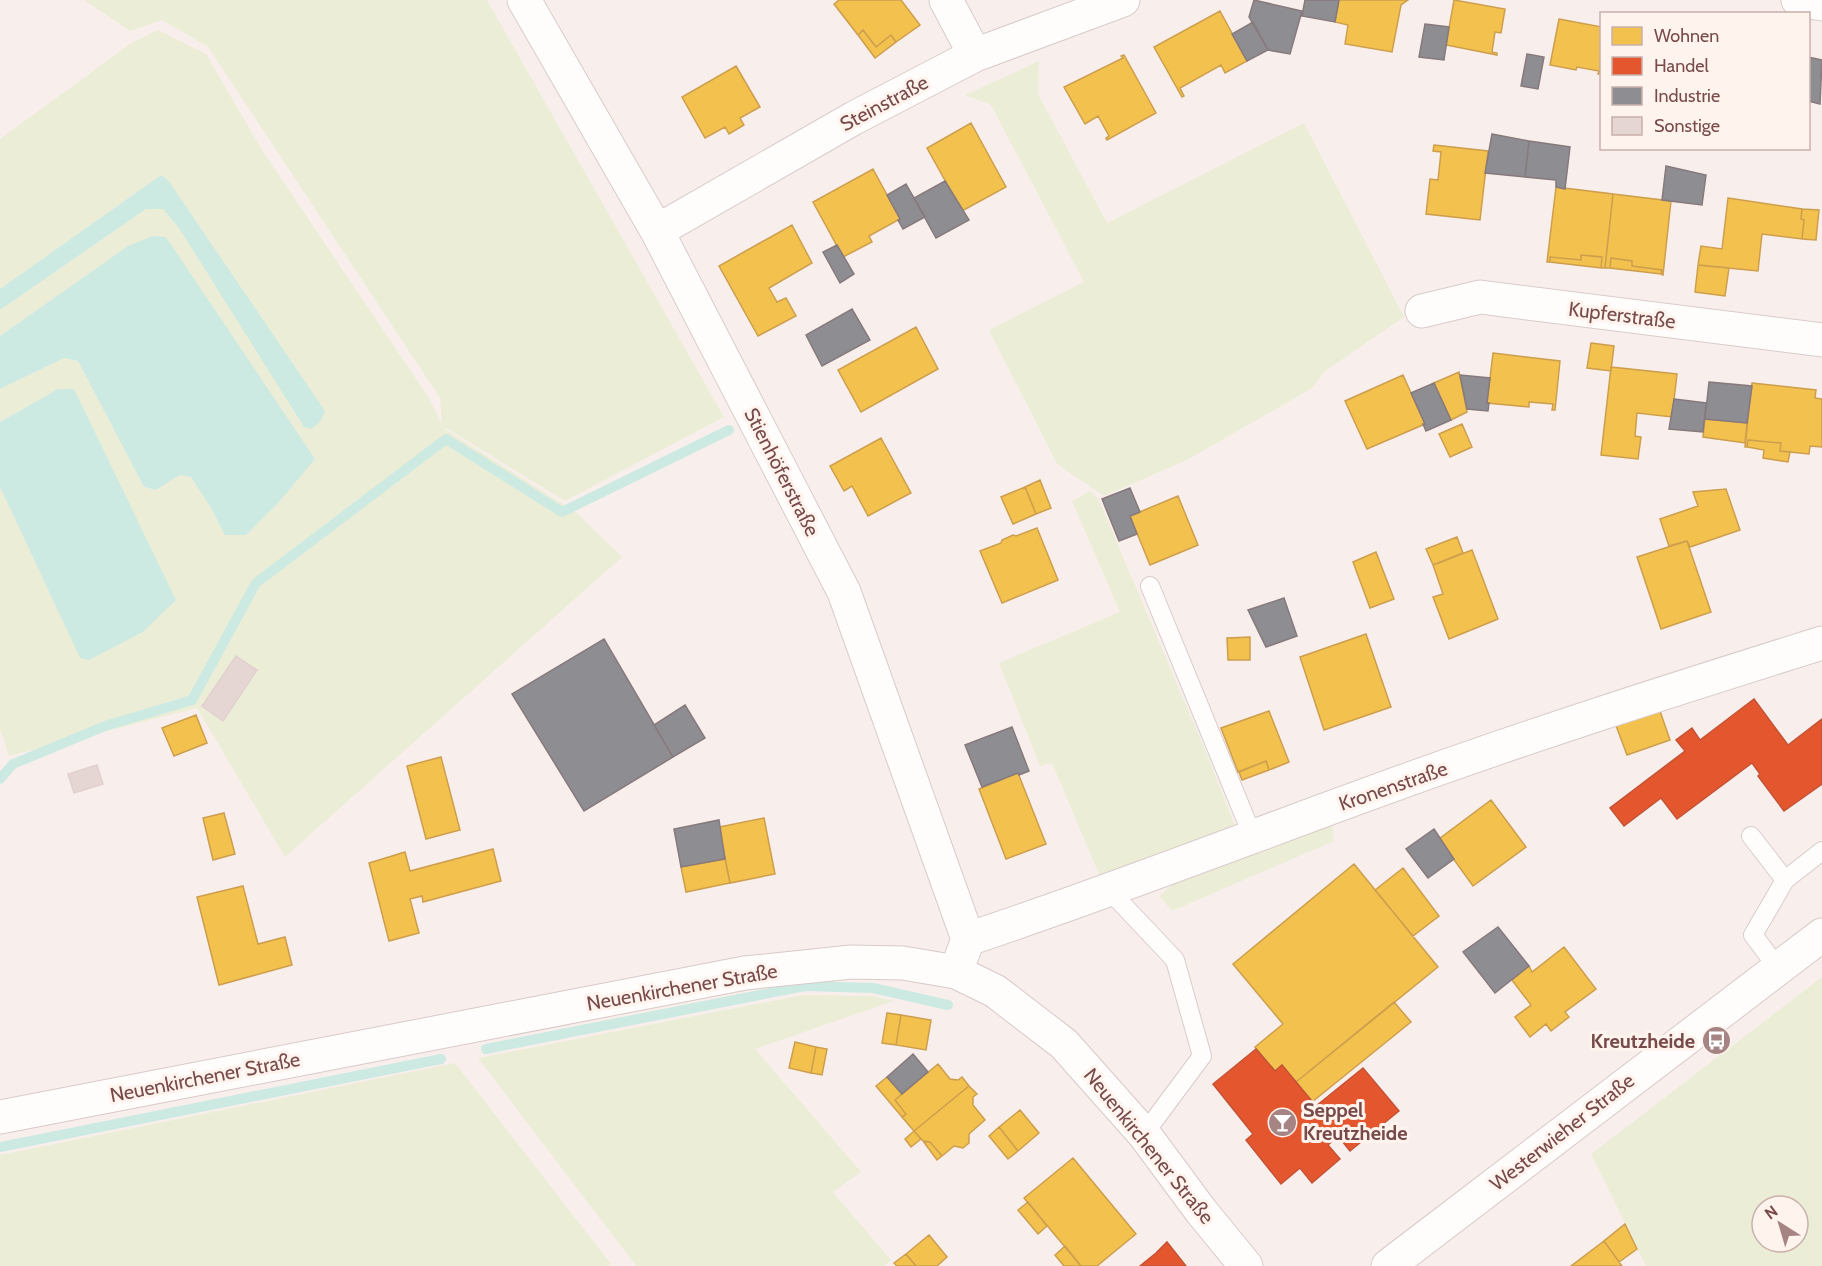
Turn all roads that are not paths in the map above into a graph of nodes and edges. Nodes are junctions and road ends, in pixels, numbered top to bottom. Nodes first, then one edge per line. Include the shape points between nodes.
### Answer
1 (524, 0) edge
2 (946, 0) edge
3 (1124, 0) edge
4 (1798, 0) edge
5 (1822, 4) edge
6 (975, 55) junction
7 (657, 231) junction
8 (1422, 311) dead end
9 (1822, 340) edge
10 (1150, 586) dead end
11 (1822, 643) edge
12 (1751, 836) dead end
13 (1253, 837) junction
14 (1822, 851) edge
15 (1785, 880) junction
16 (1109, 890) junction
17 (1822, 935) edge
18 (968, 939) junction
19 (1778, 968) junction
20 (956, 972) junction
21 (0, 1117) edge
22 (1144, 1134) junction
23 (1246, 1266) edge
24 (1388, 1266) edge

1 - 7 street, Stienhöferstraße
2 - 6 street
3 - 6 street, Steinstraße
4 - 5 street
6 - 7 street, Steinstraße via 854,118
7 - 18 street, Stienhöferstraße via 844,592
8 - 9 street, Kupferstraße via 1480,297
10 - 13 lane
11 - 13 street, Kronenstraße via 1395,784
12 - 15 lane
13 - 16 street, Kronenstraße
14 - 15 lane
15 - 19 lane via 1753,935
16 - 18 street, Kronenstraße
16 - 22 lane via 1175,960 1202,1056
17 - 19 street, Westerwieher Straße
18 - 20 street
19 - 24 street, Westerwieher Straße
20 - 21 street, Neuenkirchener Straße via 903,963 851,962 745,973
20 - 22 street, Neuenkirchener Straße via 995,991 1064,1044
22 - 23 street, Neuenkirchener Straße

